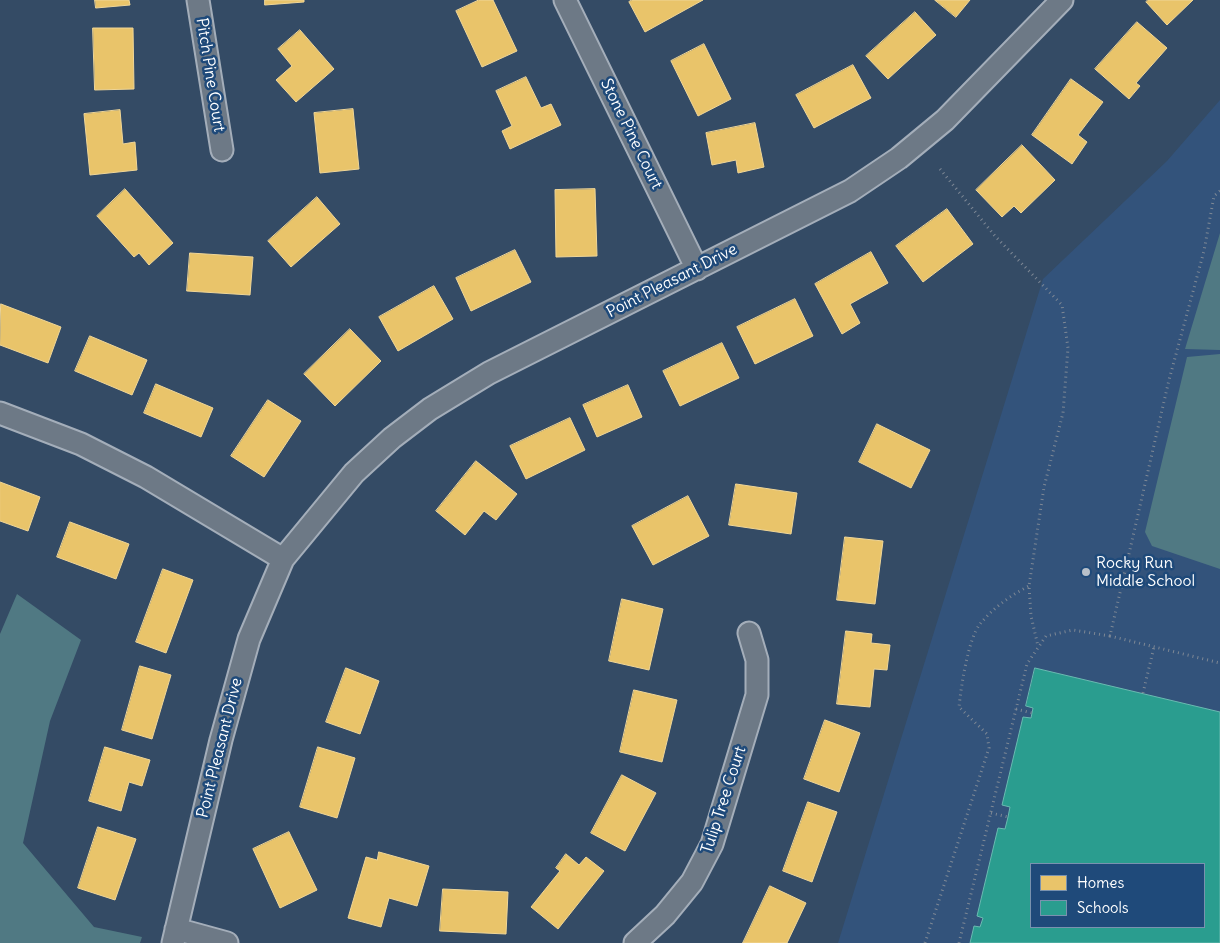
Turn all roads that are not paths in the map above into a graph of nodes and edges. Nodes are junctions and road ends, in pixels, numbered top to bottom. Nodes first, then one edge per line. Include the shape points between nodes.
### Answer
1 (198, 0) edge
2 (565, 0) edge
3 (1062, 0) edge
4 (222, 150) dead end
5 (697, 269) junction
6 (0, 413) edge
7 (283, 559) junction
8 (749, 633) dead end
9 (174, 936) edge
10 (227, 943) edge
11 (635, 943) edge

1 - 4 street, Pitch Pine Court
2 - 5 street, Stone Pine Court
3 - 5 street, Point Pleasant Drive via 945,120 899,158 850,191
5 - 7 street, Point Pleasant Drive via 489,373 430,409 354,473
6 - 7 street via 81,444 146,477
7 - 9 street, Point Pleasant Drive via 242,661
8 - 11 street, Tulip Tree Court via 757,660 757,695 712,844 692,882 666,915
9 - 10 street

